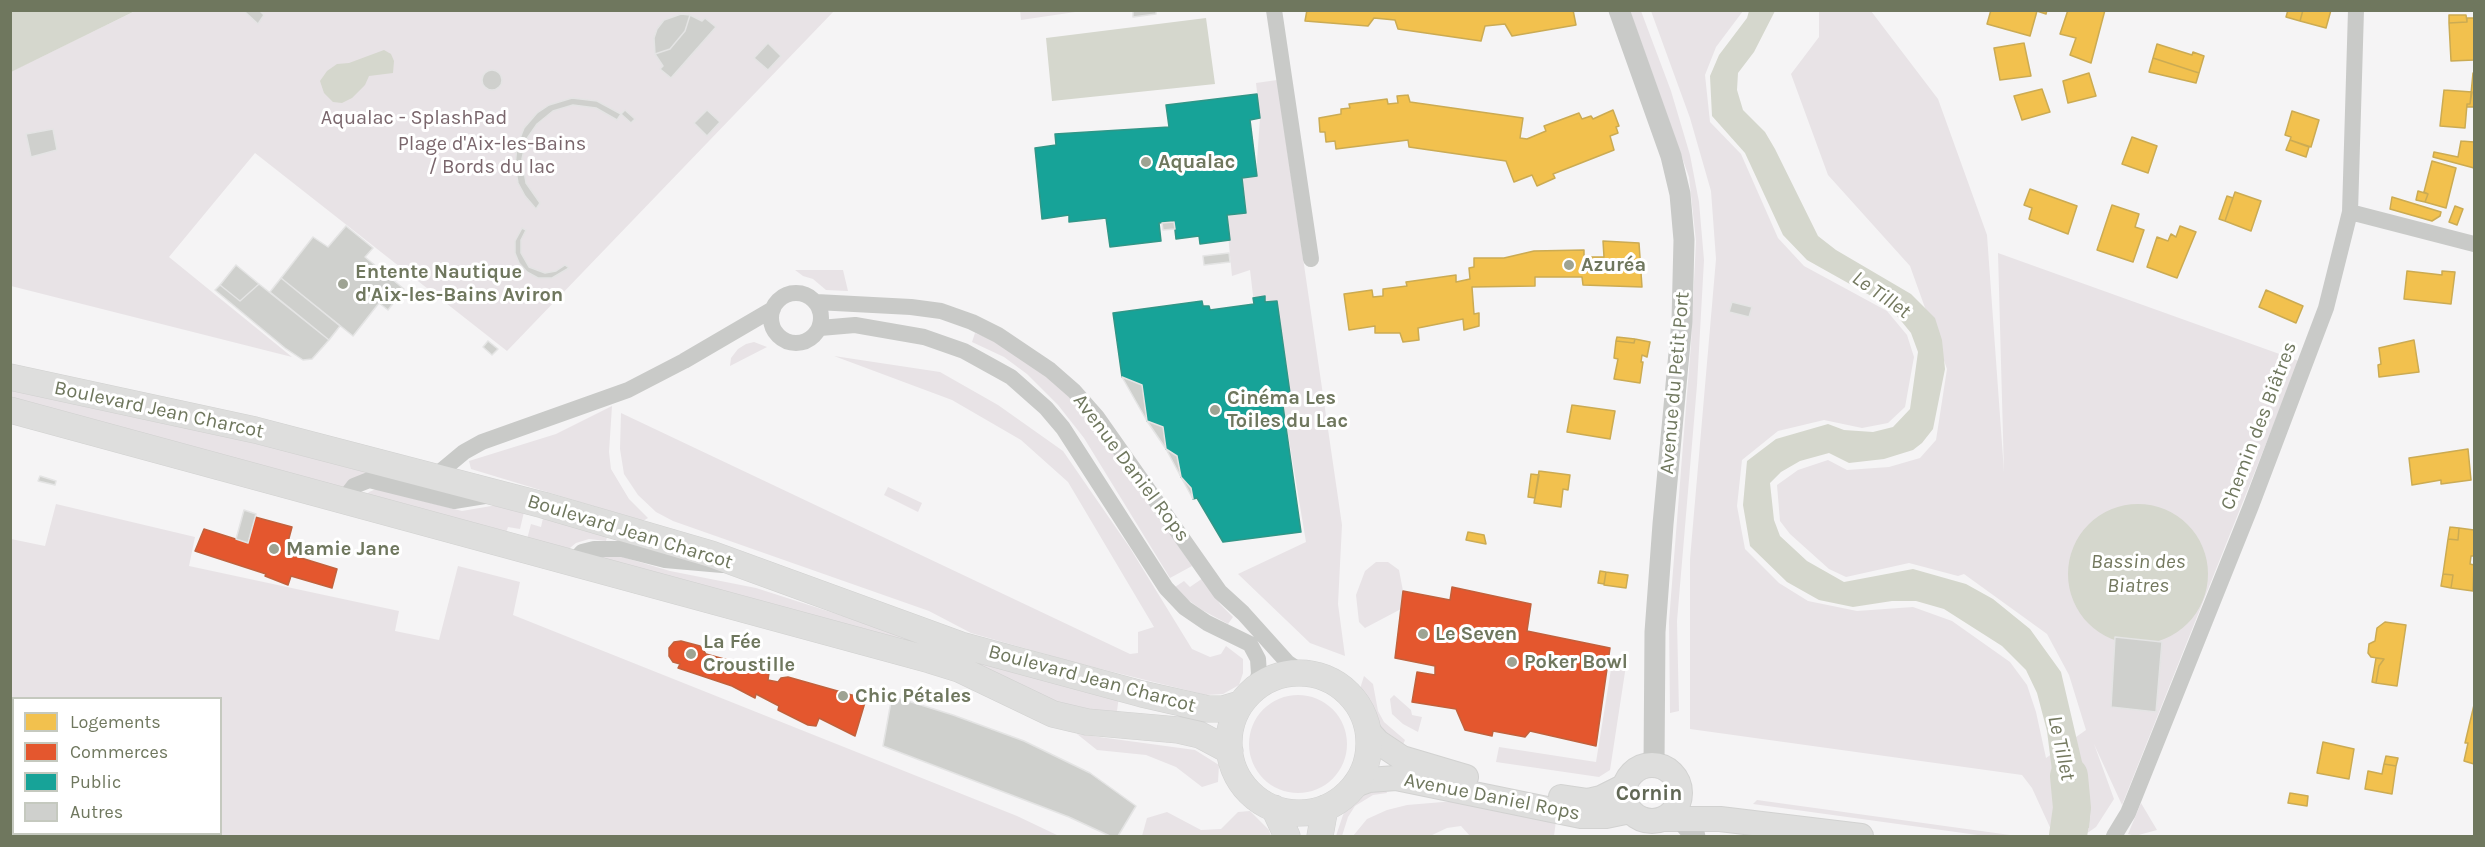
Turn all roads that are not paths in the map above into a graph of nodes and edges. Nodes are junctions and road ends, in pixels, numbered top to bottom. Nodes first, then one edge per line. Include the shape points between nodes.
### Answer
1 (1274, 10) edge
2 (1619, 10) edge
3 (2356, 10) edge
4 (2350, 212) junction
5 (2475, 244) edge
6 (1311, 259) dead end
7 (816, 302) junction
8 (773, 309) junction
9 (820, 328) junction
10 (10, 377) edge
11 (10, 410) edge
12 (434, 477) junction
13 (500, 494) junction
14 (344, 499) junction
15 (573, 562) junction
16 (741, 565) junction
17 (1303, 673) junction
18 (1248, 696) junction
19 (1368, 731) junction
20 (1230, 751) junction
21 (1654, 765) junction
22 (1355, 785) junction
23 (1625, 786) junction
24 (1679, 787) junction
25 (1274, 808) junction
26 (1325, 808) junction
27 (1630, 811) junction
28 (1671, 819) junction
29 (1720, 819) junction
30 (1287, 837) edge
31 (1320, 837) edge
32 (1695, 837) edge
33 (1861, 837) edge
34 (2114, 837) edge

1 - 6 street
2 - 21 street, Avenue du Petit Port via 1671,156 1680,194 1684,240 1682,321 1655,632
3 - 4 street, Chemin des Biâtres
4 - 5 street
4 - 34 street, Chemin des Biâtres via 2326,308 2252,506 2128,813
7 - 8 street via 802,293 794,293 780,299
7 - 9 street via 822,314
7 - 17 street, Avenue Daniel Rops via 940,311 998,335 1050,370 1097,417 1220,592 1288,663
8 - 9 street via 774,331 789,343 811,340
8 - 12 street via 628,390 482,442
9 - 18 street, Avenue Daniel Rops via 855,325 924,337 964,351 1011,377 1064,428 1166,588 1207,623 1250,644 1258,658 1259,674
10 - 12 main road, Boulevard Jean Charcot via 255,430
11 - 14 main road, Boulevard Jean Charcot
12 - 13 main road, Boulevard Jean Charcot
13 - 14 street via 454,501 369,480 354,486
13 - 16 main road, Boulevard Jean Charcot
14 - 15 main road, Boulevard Jean Charcot
15 - 16 street via 582,552 622,549 702,565
15 - 20 main road, Boulevard Jean Charcot via 959,669 1053,714 1087,722 1178,730 1200,735
16 - 18 main road, Boulevard Jean Charcot via 961,645 1183,705 1216,709
17 - 18 main road via 1270,679
17 - 19 main road via 1334,681 1346,691 1360,709
18 - 20 main road via 1233,719
19 - 22 main road via 1369,750
19 - 23 main road via 1402,758 1459,776 1588,801
20 - 25 main road via 1242,783 1260,801
21 - 23 main road via 1639,768
21 - 24 main road via 1670,772
22 - 26 main road
22 - 27 main road, Avenue Daniel Rops via 1396,778 1581,816
23 - 27 main road
24 - 28 main road
24 - 29 main road
25 - 26 main road via 1291,812
25 - 30 main road
26 - 31 main road
27 - 28 main road via 1645,820
28 - 29 main road
28 - 32 street
29 - 33 main road

